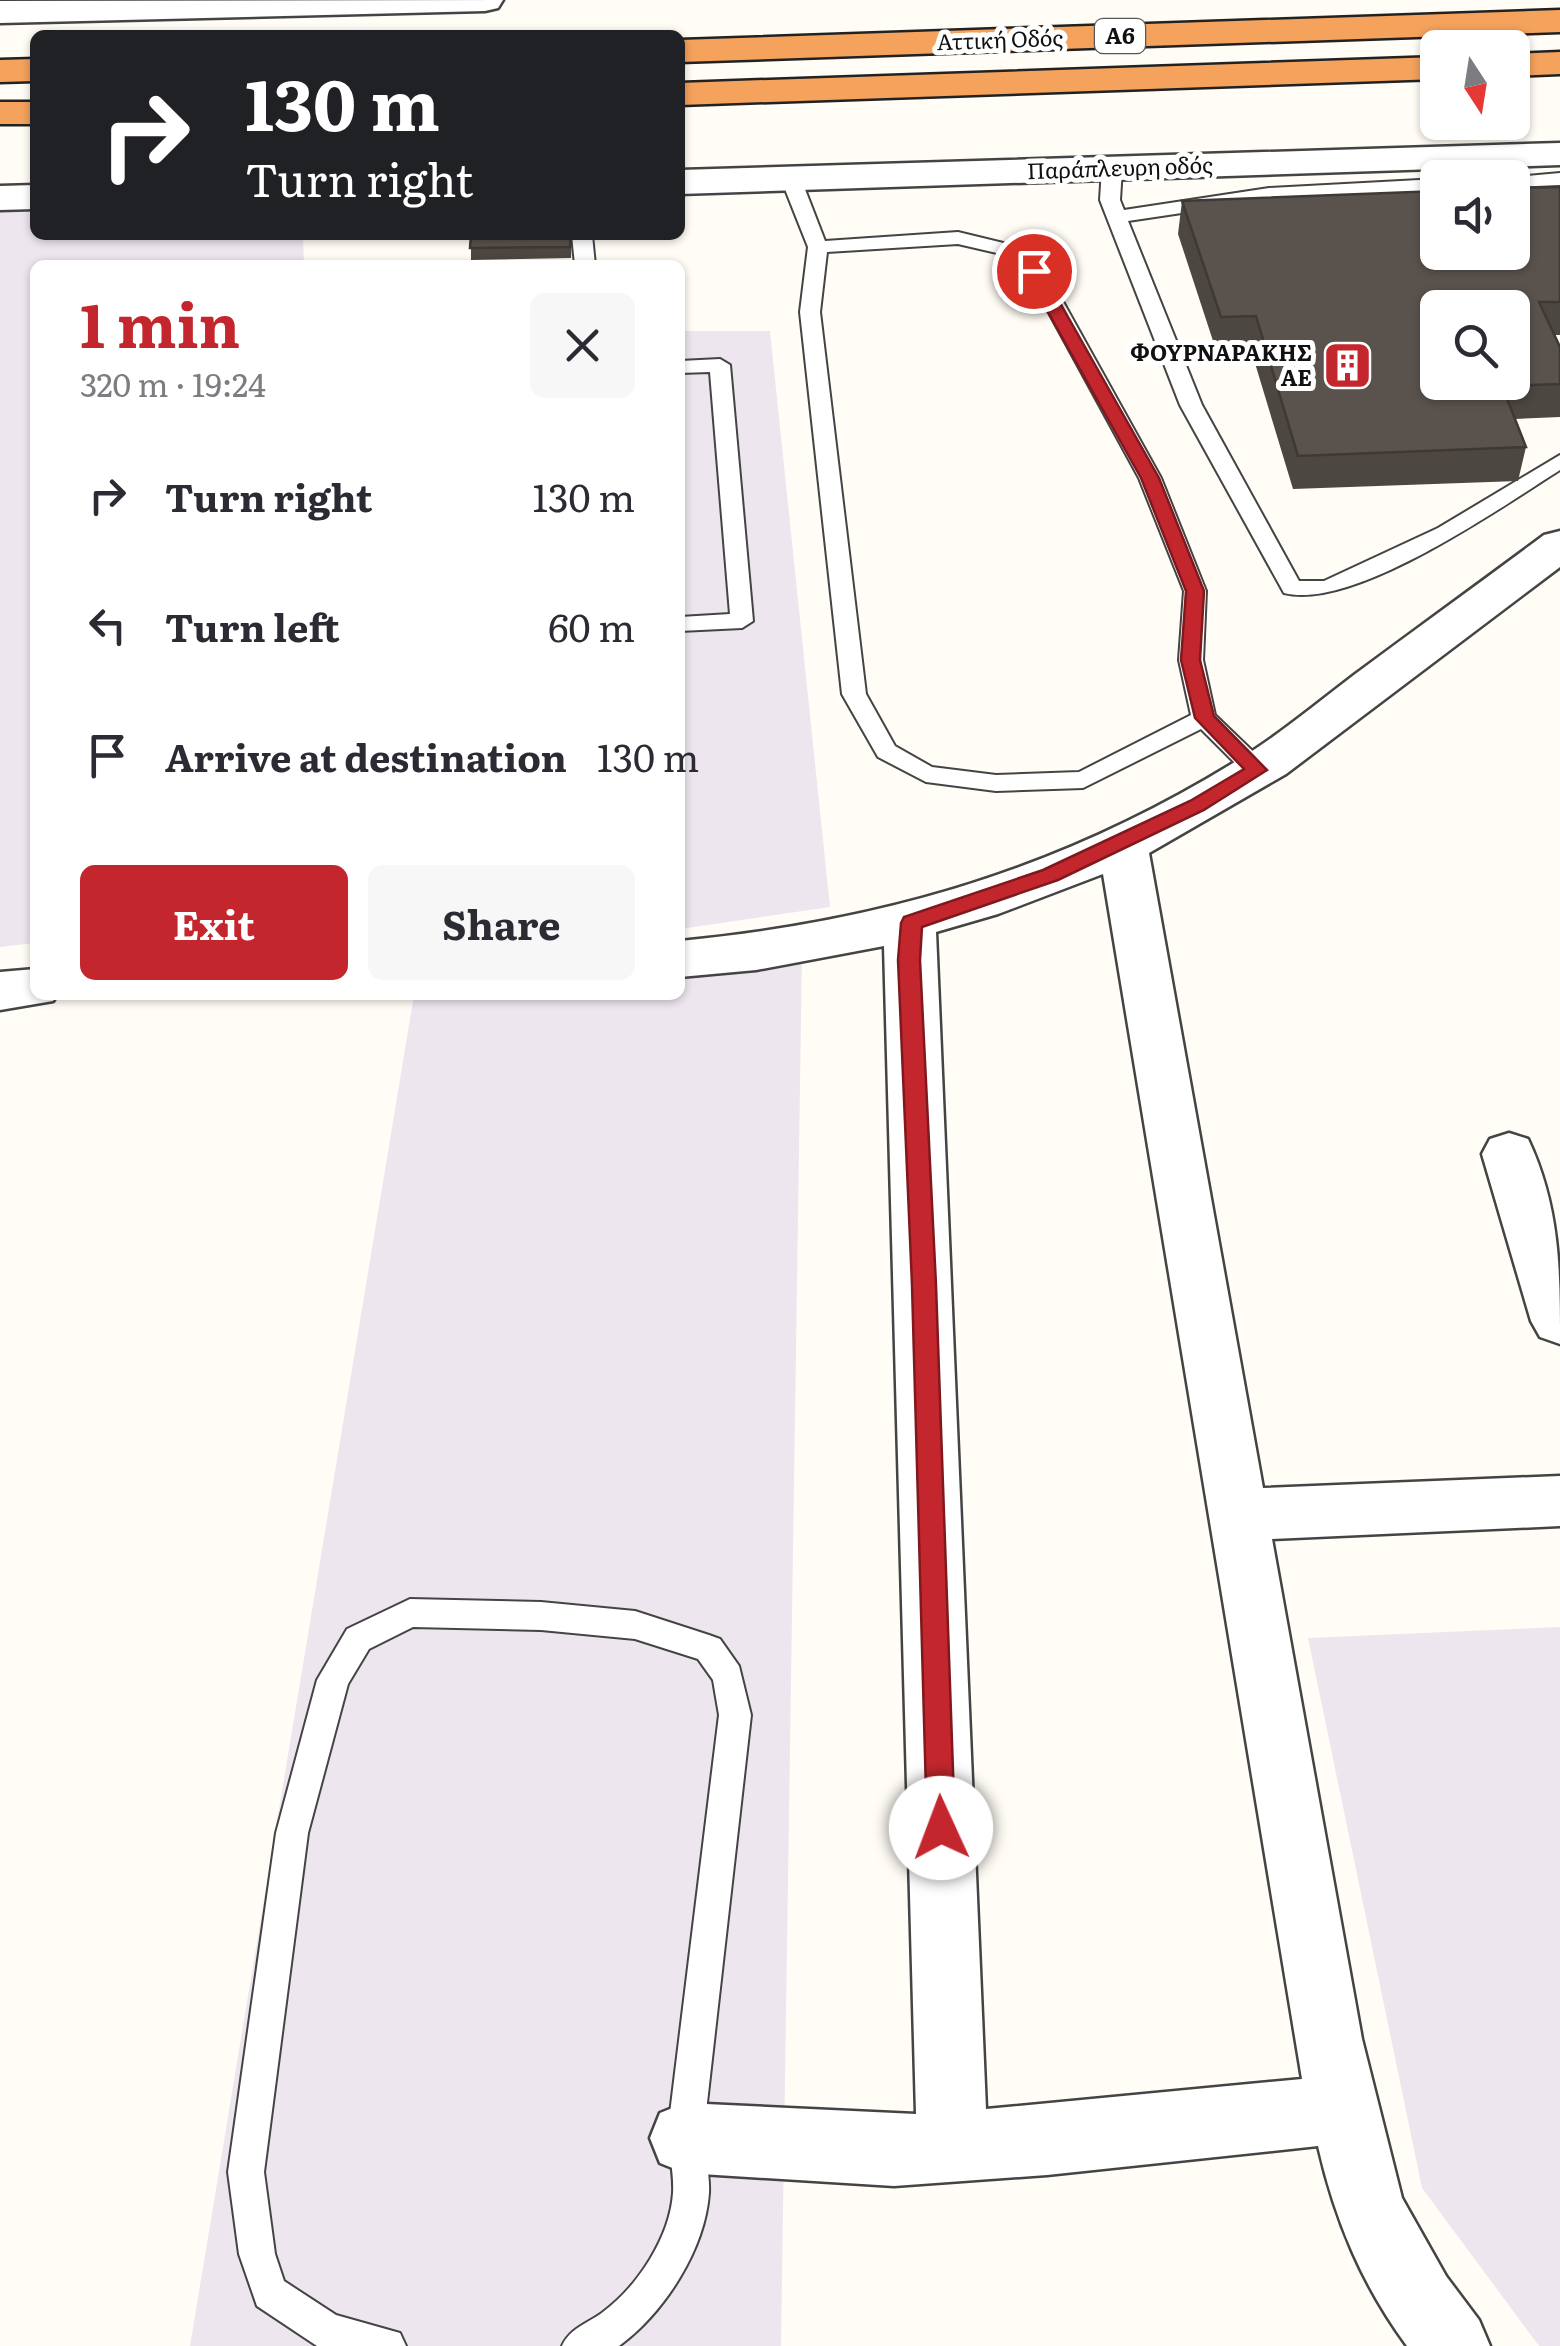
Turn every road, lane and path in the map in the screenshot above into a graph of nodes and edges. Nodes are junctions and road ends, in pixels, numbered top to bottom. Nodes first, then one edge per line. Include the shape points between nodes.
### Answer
1 (485, 0) edge
2 (0, 12) edge
3 (1560, 20) edge
4 (685, 51) edge
5 (1560, 62) edge
6 (1530, 63) edge
7 (1420, 69) edge
8 (0, 70) edge
9 (30, 70) edge
10 (685, 94) edge
11 (30, 112) edge
12 (0, 113) edge
13 (1560, 154) edge
14 (1112, 168) junction
15 (791, 179) junction
16 (1560, 179) edge
17 (1530, 180) edge
18 (685, 182) edge
19 (1420, 186) edge
20 (30, 197) edge
21 (0, 198) edge
22 (1117, 217) junction
23 (818, 247) junction
24 (685, 367) edge
25 (1560, 462) edge
26 (1560, 545) edge
27 (685, 624) edge
28 (1204, 718) junction
29 (1258, 770) junction
30 (1123, 843) junction
31 (911, 923) junction
32 (685, 959) edge
33 (30, 988) edge
34 (0, 990) edge
35 (1509, 1154) dead end
36 (1560, 1321) edge
37 (1560, 1502) edge
38 (1240, 1515) junction
39 (1344, 2108) junction
40 (685, 2138) junction
41 (952, 2144) junction
42 (387, 2346) edge
43 (581, 2346) edge
44 (1453, 2346) edge

1 - 2 street
3 - 4 highway, Αττική Οδός / Α6
5 - 6 highway
7 - 10 highway, Αττική Οδός / Α6
8 - 9 highway
11 - 12 highway
13 - 14 street, Παράπλευρη οδός
14 - 15 street, Παράπλευρη οδός
14 - 22 lane via 1110,200
15 - 18 street, Παράπλευρη οδός
15 - 23 lane
16 - 17 lane
19 - 22 lane via 1269,194
20 - 21 street
22 - 25 lane via 1191,405 1292,588 1327,588 1431,540
23 - 28 lane via 958,238 1021,253 1150,478 1195,591 1191,660
23 - 28 lane via 810,312 854,694 886,750 926,774 996,783 1083,780
24 - 27 lane via 720,366 742,621
26 - 29 street
28 - 29 lane
29 - 30 street
30 - 31 street
30 - 38 street
31 - 32 street via 761,954
31 - 41 street
33 - 34 street
35 - 36 street
37 - 38 street
38 - 39 street
39 - 41 street
39 - 44 street via 1370,2211 1420,2302
40 - 41 street via 894,2151
40 - 42 lane via 735,1715 728,1676 709,1650 635,1626 540,1616 410,1614 358,1639 334,1680 292,1833 246,2172 270,2293 328,2332
40 - 43 lane via 691,2198 662,2278 607,2336

